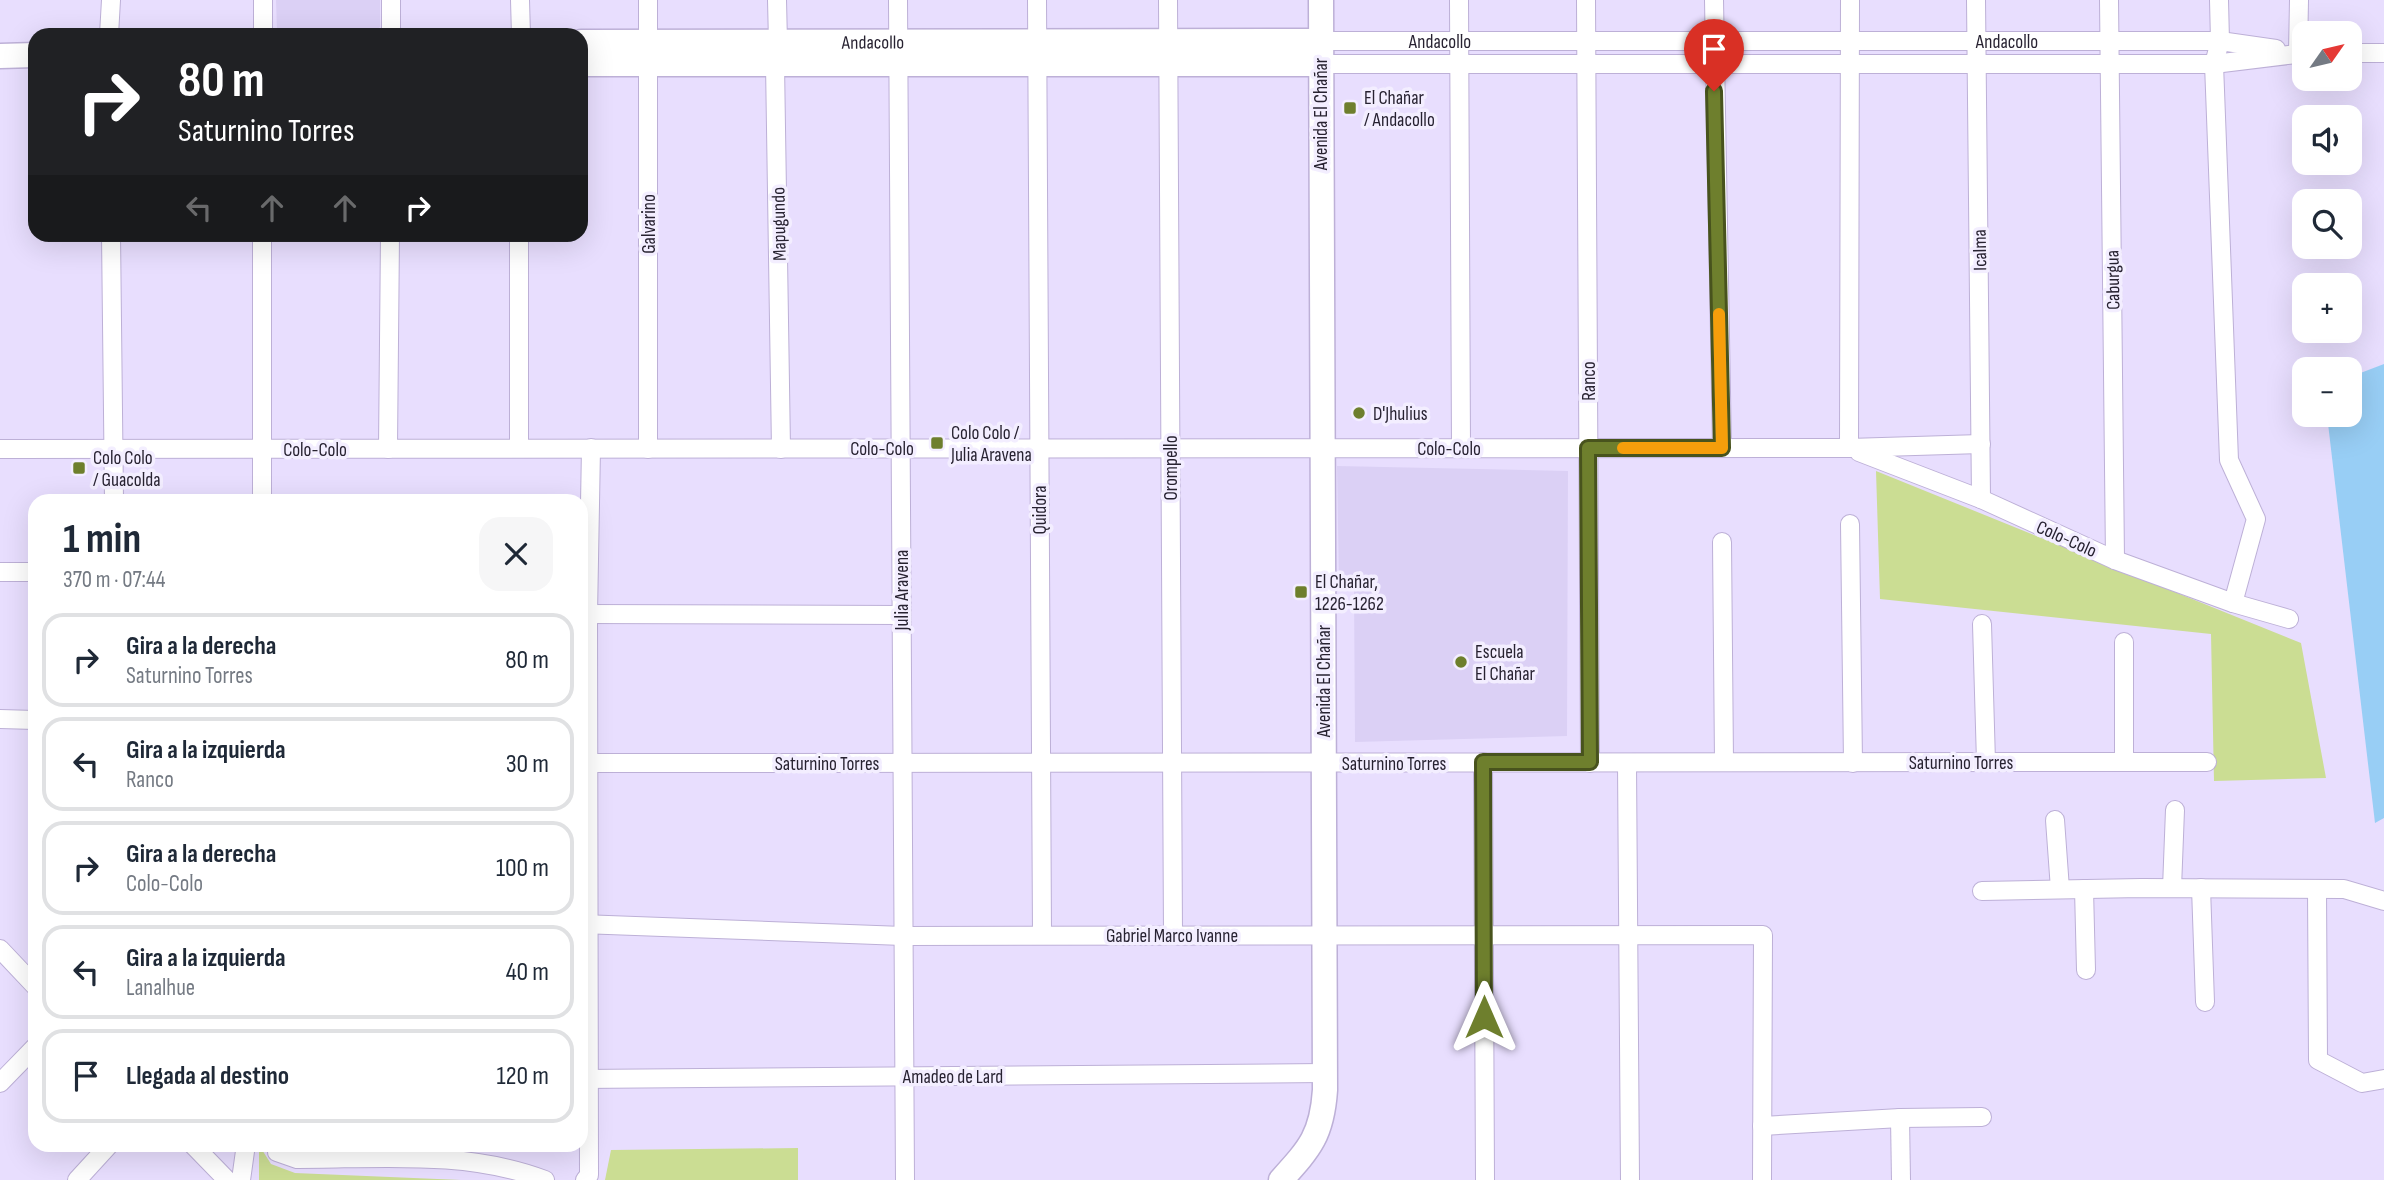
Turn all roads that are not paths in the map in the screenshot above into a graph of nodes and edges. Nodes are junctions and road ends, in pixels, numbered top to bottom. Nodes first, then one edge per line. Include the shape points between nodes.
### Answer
1 (111, 0) edge
2 (263, 0) edge
3 (391, 0) edge
4 (520, 0) edge
5 (648, 0) edge
6 (777, 0) edge
7 (898, 0) edge
8 (1037, 0) edge
9 (1168, 0) edge
10 (1321, 0) edge
11 (1458, 0) edge
12 (1586, 0) edge
13 (1714, 0) edge
14 (1850, 0) edge
15 (1976, 0) edge
16 (2109, 0) edge
17 (2219, 0) edge
18 (2299, 0) edge
19 (2300, 21) edge
20 (110, 28) edge
21 (263, 28) edge
22 (391, 28) edge
23 (521, 28) edge
24 (1459, 41) junction
25 (1586, 41) junction
26 (1714, 41) junction
27 (1850, 41) junction
28 (1977, 41) junction
29 (2109, 41) junction
30 (2220, 41) junction
31 (588, 43) edge
32 (2292, 52) edge
33 (648, 53) junction
34 (777, 53) junction
35 (899, 53) junction
36 (1037, 53) junction
37 (1168, 53) junction
38 (1320, 53) junction
39 (2362, 53) edge
40 (2384, 53) edge
41 (2292, 54) edge
42 (28, 55) edge
43 (0, 56) edge
44 (588, 63) edge
45 (1459, 64) junction
46 (1586, 64) junction
47 (1714, 64) junction
48 (1850, 64) junction
49 (1977, 64) junction
50 (2110, 64) junction
51 (2214, 64) junction
52 (111, 242) edge
53 (262, 242) edge
54 (390, 242) edge
55 (519, 242) edge
56 (1980, 444) junction
57 (519, 448) junction
58 (591, 448) junction
59 (901, 448) junction
60 (1039, 448) junction
61 (1170, 448) junction
62 (1322, 448) junction
63 (1461, 448) junction
64 (1588, 448) junction
65 (1722, 448) junction
66 (1849, 448) junction
67 (0, 449) edge
68 (114, 449) junction
69 (262, 449) junction
70 (388, 449) junction
71 (648, 449) junction
72 (781, 449) junction
73 (114, 494) edge
74 (262, 494) edge
75 (1981, 499) junction
76 (1850, 524) dead end
77 (588, 532) edge
78 (1722, 542) dead end
79 (2115, 560) junction
80 (0, 572) edge
81 (28, 572) edge
82 (2233, 603) junction
83 (588, 615) edge
84 (901, 615) junction
85 (2289, 619) dead end
86 (1982, 624) dead end
87 (2124, 642) dead end
88 (0, 719) edge
89 (28, 720) edge
90 (1483, 762) junction
91 (1590, 762) junction
92 (1724, 762) junction
93 (1853, 762) junction
94 (1986, 762) junction
95 (2124, 762) junction
96 (2207, 762) dead end
97 (588, 763) edge
98 (902, 763) junction
99 (1041, 763) junction
100 (1172, 763) junction
101 (1323, 763) junction
102 (1628, 763) junction
103 (2175, 810) dead end
104 (2055, 820) dead end
105 (2172, 888) junction
106 (2201, 888) junction
107 (2060, 889) junction
108 (2084, 889) junction
109 (2317, 889) junction
110 (1982, 891) dead end
111 (2384, 901) edge
112 (588, 924) edge
113 (1042, 935) junction
114 (1173, 935) junction
115 (1484, 935) junction
116 (1629, 935) junction
117 (903, 936) junction
118 (1324, 936) junction
119 (0, 949) edge
120 (2086, 970) dead end
121 (28, 979) edge
122 (2205, 1002) dead end
123 (28, 1054) edge
124 (1325, 1073) junction
125 (904, 1076) junction
126 (588, 1079) edge
127 (2384, 1079) edge
128 (0, 1083) edge
129 (1982, 1117) dead end
130 (1900, 1118) junction
131 (1762, 1126) junction
132 (588, 1151) edge
133 (102, 1152) edge
134 (200, 1152) edge
135 (245, 1152) edge
136 (277, 1152) edge
137 (76, 1180) edge
138 (227, 1180) edge
139 (241, 1180) edge
140 (545, 1180) edge
141 (585, 1180) edge
142 (905, 1180) edge
143 (1281, 1180) edge
144 (1485, 1180) edge
145 (1630, 1180) edge
146 (1762, 1180) edge
147 (1901, 1180) edge

1 - 20 street
2 - 21 street
3 - 22 street
4 - 23 street
5 - 33 street, Galvarino
6 - 34 street, Mapugundo
7 - 35 street, Julia Aravena
8 - 36 street, Quidora
9 - 37 street, Orompello
10 - 38 street, Avenida El Chañar
11 - 24 street
12 - 25 street, Ranco
13 - 26 street
14 - 27 street
15 - 28 street, Icalma
16 - 29 street, Caburgua
17 - 30 street
18 - 19 street
24 - 25 street, Andacollo
24 - 38 street, Andacollo
24 - 45 street
25 - 26 street, Andacollo
25 - 46 street, Ranco
26 - 27 street, Andacollo
26 - 47 street
27 - 28 street, Andacollo
27 - 48 street
28 - 29 street, Andacollo
28 - 49 street, Icalma
29 - 30 street, Andacollo
29 - 50 street, Caburgua
30 - 32 street, Andacollo
30 - 51 street
31 - 33 street, Andacollo
33 - 34 street, Andacollo
33 - 44 street, Andacollo
33 - 71 street, Galvarino
34 - 35 street, Andacollo
34 - 72 street, Mapugundo
35 - 36 street, Andacollo
35 - 59 street, Julia Aravena
36 - 37 street, Andacollo
36 - 60 street, Quidora
37 - 38 street, Andacollo
37 - 61 street, Orompello
38 - 45 street, Andacollo
38 - 62 street, Avenida El Chañar
39 - 40 street
41 - 51 street, Andacollo
42 - 43 street
45 - 46 street, Andacollo
45 - 63 street
46 - 47 street, Andacollo
46 - 64 street, Ranco
47 - 48 street, Andacollo
47 - 65 street
48 - 49 street, Andacollo
48 - 66 street
49 - 50 street, Andacollo
49 - 56 street, Icalma
50 - 51 street, Andacollo
50 - 79 street, Caburgua
51 - 82 street via 2230,460 2256,519
52 - 68 street
53 - 69 street
54 - 70 street
55 - 57 street
56 - 66 street, Colo-Colo
56 - 75 street, Icalma
57 - 58 street, Colo-Colo
57 - 70 street, Colo-Colo
58 - 71 street, Colo-Colo
58 - 77 street
59 - 60 street, Colo-Colo
59 - 72 street, Colo-Colo
59 - 84 street, Julia Aravena
60 - 61 street, Colo-Colo
60 - 99 street, Quidora
61 - 62 street, Colo-Colo
61 - 100 street, Orompello
62 - 63 street, Colo-Colo
62 - 101 street, Avenida El Chañar
63 - 64 street, Colo-Colo
64 - 65 street, Colo-Colo
64 - 91 street, Ranco
65 - 66 street, Colo-Colo
66 - 75 street, Colo-Colo
67 - 68 street, Colo-Colo
68 - 69 street, Colo-Colo
68 - 73 street
69 - 70 street, Colo-Colo
69 - 74 street
71 - 72 street, Colo-Colo
75 - 79 street, Colo-Colo
76 - 93 street
78 - 92 street
79 - 82 street, Colo-Colo
80 - 81 street
82 - 85 street, Colo-Colo
83 - 84 street
84 - 98 street, Julia Aravena
86 - 94 street
87 - 95 street
88 - 89 street
90 - 91 street, Saturnino Torres
90 - 101 street, Saturnino Torres
90 - 115 street
91 - 102 street, Saturnino Torres
92 - 93 street, Saturnino Torres
92 - 102 street, Saturnino Torres
93 - 94 street, Saturnino Torres
94 - 95 street, Saturnino Torres
95 - 96 street, Saturnino Torres
97 - 98 street, Saturnino Torres
98 - 99 street, Saturnino Torres
98 - 117 street, Julia Aravena
99 - 100 street, Saturnino Torres
99 - 113 street, Quidora
100 - 101 street, Saturnino Torres
100 - 114 street, Orompello
101 - 118 street, Avenida El Chañar
102 - 116 street
103 - 105 street
104 - 107 street
105 - 106 street
105 - 108 street
106 - 109 street
106 - 122 street
107 - 108 street
107 - 110 street
108 - 120 street
109 - 111 street via 2344,889
109 - 127 street via 2318,1060 2362,1083
112 - 117 street, Gabriel Marco Ivanne
113 - 114 street, Gabriel Marco Ivanne
113 - 117 street, Gabriel Marco Ivanne
114 - 118 street, Gabriel Marco Ivanne
115 - 116 street, Gabriel Marco Ivanne
115 - 118 street, Gabriel Marco Ivanne
115 - 144 street
116 - 131 street, Gabriel Marco Ivanne via 1763,935
116 - 145 street
117 - 125 street, Julia Aravena
118 - 124 street, Avenida El Chañar
119 - 121 street
123 - 128 street
124 - 125 street, Amadeo de Lard
124 - 143 street, Avenida El Chañar via 1324,1108 1315,1139
125 - 126 street, Amadeo de Lard
125 - 142 street, Julia Aravena
129 - 130 street
130 - 131 street
130 - 147 street
131 - 146 street
132 - 141 street
133 - 137 street
134 - 138 street
135 - 139 street
136 - 140 street via 297,1159 457,1159

